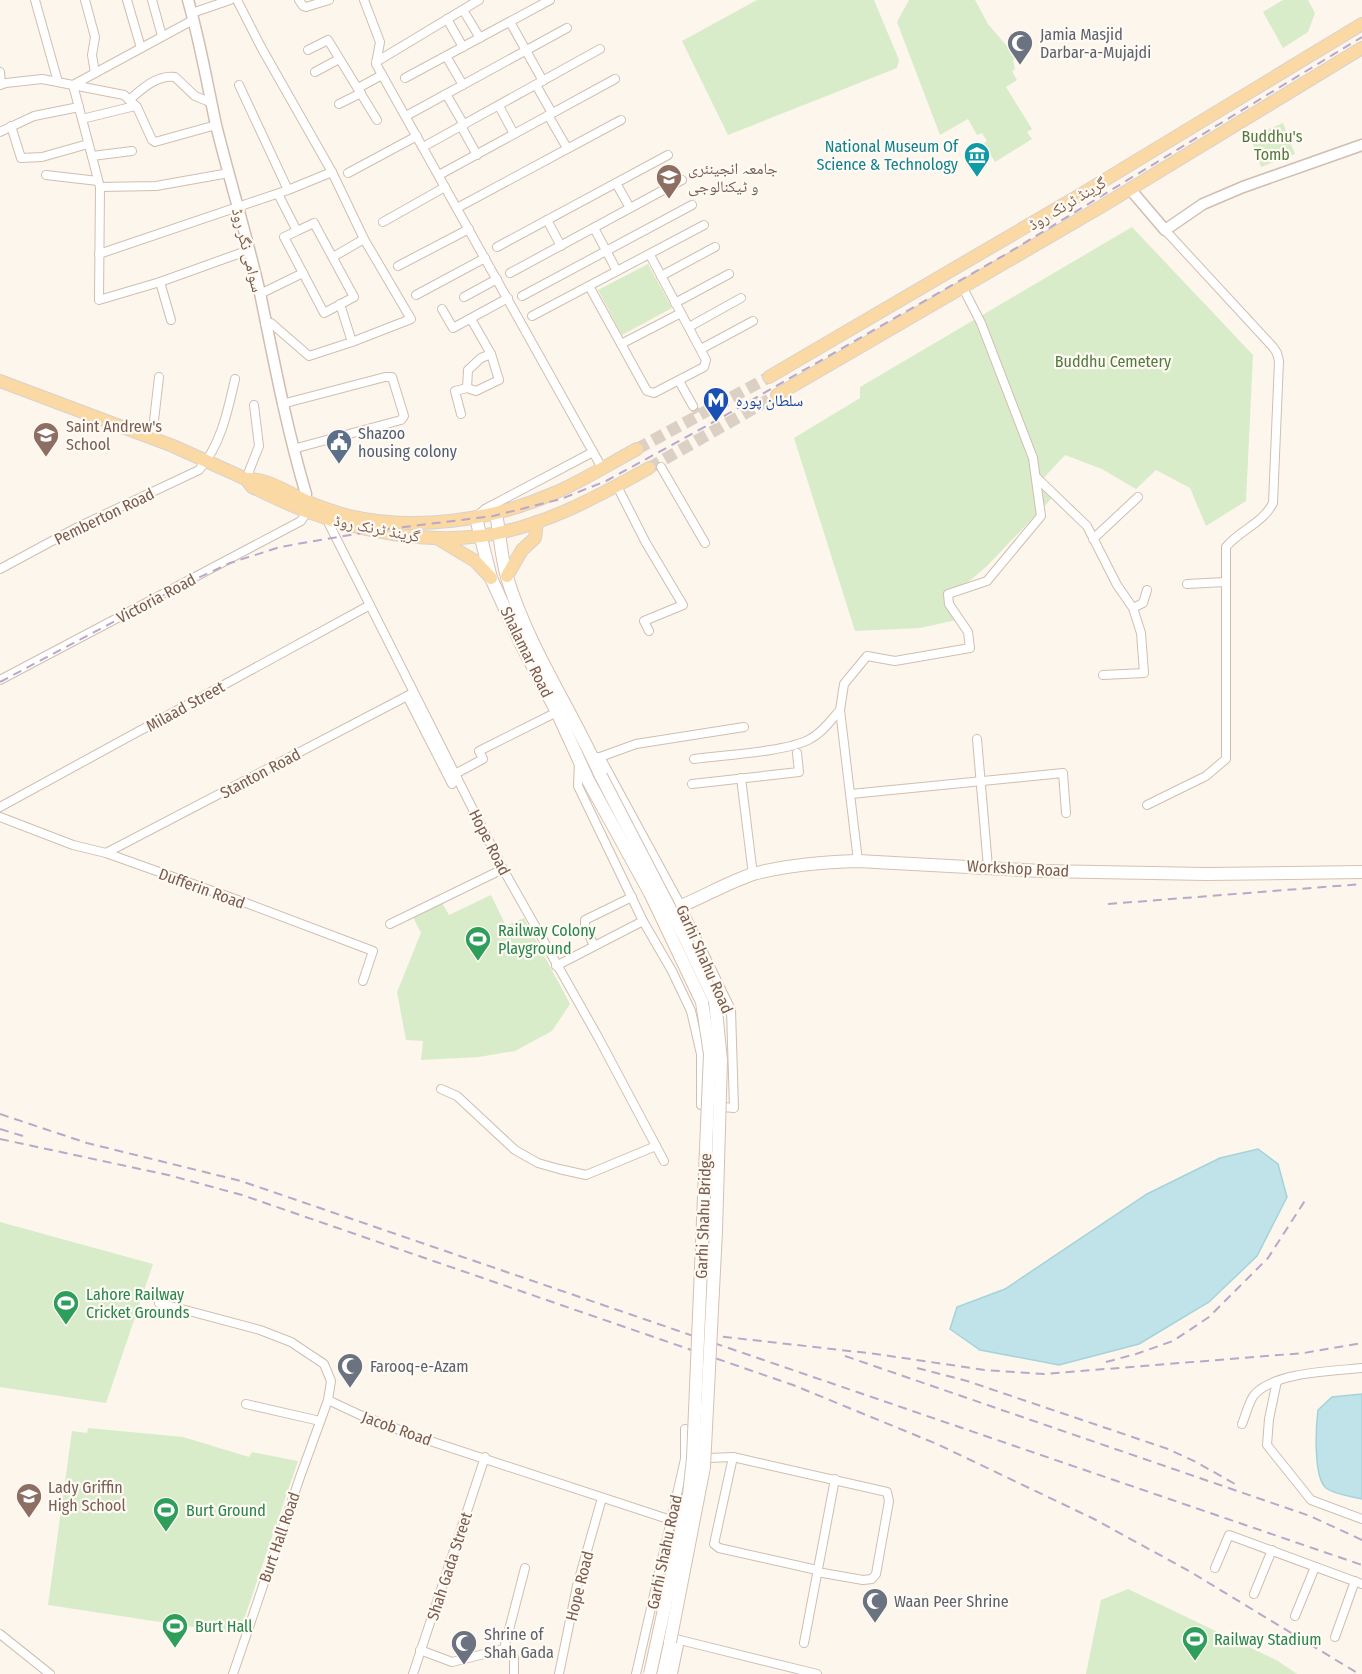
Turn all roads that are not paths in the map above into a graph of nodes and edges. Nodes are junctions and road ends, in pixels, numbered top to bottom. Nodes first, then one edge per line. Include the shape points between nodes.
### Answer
1 (35, 0) edge
2 (85, 0) edge
3 (127, 0) edge
4 (152, 0) edge
5 (188, 0) edge
6 (230, 0) edge
7 (237, 0) edge
8 (299, 0) edge
9 (329, 0) edge
10 (364, 0) edge
11 (479, 0) edge
12 (550, 0) edge
13 (463, 10) junction
14 (193, 16) junction
15 (447, 19) junction
16 (510, 22) junction
17 (1362, 24) edge
18 (567, 28) dead end
19 (162, 36) junction
20 (480, 38) junction
21 (463, 47) junction
22 (141, 48) junction
23 (1362, 48) edge
24 (600, 49) dead end
25 (308, 50) dead end
26 (525, 50) junction
27 (446, 56) junction
28 (339, 59) junction
29 (376, 62) junction
30 (0, 72) edge
31 (315, 72) dead end
32 (95, 73) junction
33 (382, 75) junction
34 (405, 78) dead end
35 (615, 78) dead end
36 (57, 82) junction
37 (540, 83) junction
38 (1, 85) edge
39 (73, 85) junction
40 (239, 85) dead end
41 (463, 85) junction
42 (360, 91) junction
43 (446, 94) junction
44 (132, 103) junction
45 (212, 103) junction
46 (339, 104) dead end
47 (498, 106) junction
48 (79, 107) junction
49 (550, 114) junction
50 (406, 116) junction
51 (82, 119) junction
52 (377, 120) dead end
53 (621, 120) dead end
54 (216, 125) junction
55 (11, 126) junction
56 (462, 126) junction
57 (0, 132) edge
58 (514, 134) junction
59 (417, 136) junction
60 (88, 144) junction
61 (1362, 145) edge
62 (423, 147) junction
63 (567, 148) junction
64 (132, 151) dead end
65 (477, 154) junction
66 (668, 155) dead end
67 (92, 156) junction
68 (332, 172) junction
69 (229, 173) junction
70 (348, 173) dead end
71 (46, 175) dead end
72 (439, 175) junction
73 (682, 180) dead end
74 (616, 183) junction
75 (99, 184) junction
76 (445, 187) junction
77 (1130, 189) junction
78 (288, 190) junction
79 (278, 194) junction
80 (692, 204) dead end
81 (237, 207) junction
82 (457, 208) junction
83 (630, 208) junction
84 (547, 220) junction
85 (383, 222) dead end
86 (704, 225) dead end
87 (594, 228) junction
88 (469, 229) junction
89 (1165, 230) junction
90 (297, 231) junction
91 (364, 238) junction
92 (561, 246) junction
93 (497, 247) dead end
94 (715, 247) dead end
95 (249, 250) junction
96 (607, 251) junction
97 (99, 254) junction
98 (650, 255) junction
99 (333, 257) junction
100 (485, 258) junction
101 (398, 266) dead end
102 (617, 271) junction
103 (303, 273) junction
104 (510, 273) dead end
105 (729, 274) dead end
106 (661, 276) junction
107 (497, 279) junction
108 (160, 282) junction
109 (589, 286) junction
110 (963, 288) junction
111 (260, 294) junction
112 (416, 294) dead end
113 (522, 296) dead end
114 (464, 297) dead end
115 (507, 298) junction
116 (741, 298) dead end
117 (675, 303) junction
118 (340, 304) junction
119 (441, 309) dead end
120 (681, 313) junction
121 (532, 316) dead end
122 (471, 318) junction
123 (171, 320) dead end
124 (753, 321) dead end
125 (265, 323) junction
126 (689, 327) junction
127 (352, 342) junction
128 (621, 345) junction
129 (701, 349) junction
130 (491, 354) junction
131 (159, 377) dead end
132 (769, 377) tunnel mouth
133 (235, 379) dead end
134 (0, 381) edge
135 (679, 381) junction
136 (467, 388) junction
137 (777, 395) tunnel mouth
138 (282, 404) junction
139 (254, 405) dead end
140 (693, 406) tunnel mouth
141 (461, 414) dead end
142 (152, 438) junction
143 (293, 449) junction
144 (637, 449) tunnel mouth
145 (593, 452) junction
146 (206, 461) junction
147 (602, 468) junction
148 (655, 468) joint
149 (1036, 477) junction
150 (246, 479) junction
151 (618, 486) junction
152 (1138, 497) dead end
153 (305, 506) junction
154 (496, 514) junction
155 (326, 518) junction
156 (476, 518) junction
157 (537, 522) junction
158 (499, 532) junction
159 (481, 536) junction
160 (437, 537) junction
161 (1094, 539) junction
162 (705, 543) dead end
163 (0, 569) edge
164 (507, 576) junction
165 (491, 578) junction
166 (1225, 582) junction
167 (1187, 584) dead end
168 (1147, 590) dead end
169 (370, 605) junction
170 (1133, 608) junction
171 (649, 631) dead end
172 (1103, 675) dead end
173 (0, 680) edge
174 (410, 695) junction
175 (840, 710) junction
176 (557, 712) junction
177 (744, 727) dead end
178 (977, 739) dead end
179 (797, 753) dead end
180 (596, 757) junction
181 (694, 759) dead end
182 (579, 762) junction
183 (455, 774) junction
184 (741, 778) junction
185 (595, 779) junction
186 (981, 782) junction
187 (452, 784) dead end
188 (692, 784) dead end
189 (851, 794) junction
190 (1147, 805) dead end
191 (0, 807) edge
192 (1066, 813) dead end
193 (0, 817) edge
194 (106, 853) junction
195 (858, 861) junction
196 (988, 867) junction
197 (502, 869) junction
198 (1362, 872) edge
199 (753, 874) junction
200 (632, 897) junction
201 (681, 906) junction
202 (643, 921) junction
203 (390, 924) dead end
204 (594, 946) junction
205 (556, 966) junction
206 (363, 981) dead end
207 (441, 1089) dead end
208 (656, 1146) junction
209 (664, 1161) dead end
210 (159, 1302) dead end
211 (1362, 1368) edge
212 (1277, 1381) junction
213 (328, 1400) junction
214 (246, 1404) dead end
215 (320, 1421) junction
216 (1242, 1424) dead end
217 (685, 1429) dead end
218 (485, 1457) junction
219 (733, 1457) junction
220 (684, 1459) junction
221 (835, 1479) junction
222 (602, 1498) junction
223 (1362, 1519) edge
224 (671, 1520) junction
225 (1272, 1550) junction
226 (1315, 1567) junction
227 (1215, 1568) dead end
228 (525, 1569) dead end
229 (817, 1571) junction
230 (1358, 1583) edge
231 (1254, 1594) dead end
232 (1295, 1616) dead end
233 (647, 1631) junction
234 (0, 1634) edge
235 (1335, 1637) dead end
236 (675, 1641) junction
237 (804, 1643) dead end
238 (504, 1649) junction
239 (420, 1650) junction
240 (798, 1672) edge
241 (51, 1674) edge
242 (233, 1674) edge
243 (413, 1674) edge
244 (515, 1674) edge
245 (559, 1674) edge
246 (636, 1674) edge
247 (650, 1674) edge
248 (663, 1674) edge
249 (672, 1674) edge
250 (817, 1674) edge

1 - 36 street
2 - 32 street via 95,37
3 - 22 street
4 - 19 street
5 - 14 street, سوامی نگر روڈ
6 - 14 street
7 - 68 street
8 - 9 street via 306,7
10 - 29 street via 380,42
11 - 13 street
12 - 16 street
13 - 15 street
13 - 20 street
14 - 19 street
14 - 45 street, سوامی نگر روڈ
15 - 21 street
15 - 29 street
16 - 20 street
16 - 26 street
17 - 132 main road, گرینڈ ٹرنک روڈ
18 - 26 street
19 - 22 street
20 - 21 street
21 - 27 street
22 - 32 street
23 - 77 main road, گرینڈ ٹرنک روڈ
24 - 37 street
25 - 28 street via 328,40
26 - 37 street
26 - 41 street
27 - 34 street
27 - 41 street
28 - 31 street
28 - 42 street
29 - 33 street
30 - 38 street
32 - 39 street
33 - 42 street
33 - 50 street
35 - 49 street
36 - 38 street
36 - 39 street
37 - 47 street
37 - 49 street
39 - 44 street via 124,95
39 - 48 street
40 - 78 street
41 - 43 street
42 - 46 street
42 - 52 street
43 - 50 street
43 - 56 street
44 - 45 street via 148,84 171,76 195,96
44 - 51 street
44 - 54 street via 155,142
45 - 54 street, سوامی نگر روڈ
47 - 56 street
47 - 58 street
48 - 51 street
48 - 55 street via 34,116
49 - 58 street
49 - 63 street
50 - 59 street
51 - 60 street
53 - 63 street
54 - 69 street, سوامی نگر روڈ
55 - 57 street
55 - 60 street via 21,158 42,157
56 - 62 street
56 - 65 street
58 - 65 street
59 - 62 street
59 - 70 street
60 - 67 street
61 - 89 street via 1203,204
62 - 72 street
63 - 82 street
64 - 67 street
65 - 72 street
66 - 74 street
67 - 75 street
68 - 78 street
68 - 91 street
69 - 75 street via 156,186
69 - 81 street, سوامی نگر روڈ
71 - 75 street
72 - 76 street
73 - 83 street
74 - 83 street
74 - 84 street
75 - 97 street
76 - 82 street
76 - 85 street
77 - 89 street
77 - 110 main road, گرینڈ ٹرنک روڈ
78 - 79 street
79 - 81 street
79 - 90 street
80 - 96 street
81 - 95 street, سوامی نگر روڈ
81 - 97 street
82 - 88 street
83 - 87 street
84 - 92 street
84 - 93 street
86 - 98 street
87 - 92 street
87 - 96 street
88 - 100 street
88 - 101 street
89 - 166 street via 1277,353 1273,503 1265,516 1226,547
90 - 99 street via 315,223
90 - 103 street via 284,237
91 - 99 street
91 - 127 street via 411,319
92 - 104 street
94 - 106 street
95 - 108 street
95 - 111 street, سوامی نگر روڈ
96 - 102 street
96 - 113 street
97 - 108 street via 99,300
98 - 102 street
98 - 106 street
99 - 118 street via 354,297
100 - 107 street
100 - 112 street
102 - 109 street
103 - 111 street
103 - 118 street via 324,313
105 - 117 street
106 - 117 street
107 - 114 street
107 - 115 street
108 - 123 street
109 - 121 street
109 - 128 street
110 - 137 main road, گرینڈ ٹرنک روڈ
110 - 149 street via 981,323 1033,458
111 - 125 street, سوامی نگر روڈ
115 - 122 street
115 - 145 street
116 - 126 street
117 - 120 street
118 - 127 street
119 - 122 street via 453,328
120 - 126 street
120 - 128 street
122 - 130 street
124 - 129 street
125 - 127 street via 271,323 309,356
125 - 138 street, سوامی نگر روڈ
126 - 129 street
128 - 135 street via 647,391 654,393
129 - 135 street via 706,360 704,367
130 - 136 street via 468,370
130 - 136 street via 499,380 476,391
131 - 142 street
133 - 146 street via 227,414
134 - 142 main road, گرینڈ ٹرنک روڈ
135 - 140 street
136 - 141 street via 455,391
138 - 143 street, سوامی نگر روڈ
138 - 143 street via 386,377 392,377 400,398 404,416 401,420
139 - 150 street via 259,446
142 - 146 main road, گرینڈ ٹرنک روڈ
143 - 153 street, سوامی نگر روڈ via 306,494
144 - 147 main road, گرینڈ ٹرنک روڈ
145 - 147 street
145 - 156 street via 485,509
146 - 150 main road, گرینڈ ٹرنک روڈ
146 - 163 street, Pemberton Road via 198,470
147 - 154 main road, گرینڈ ٹرنک روڈ via 552,495
148 - 151 main road, گرینڈ ٹرنک روڈ
148 - 162 street
149 - 161 street via 1087,526
149 - 175 street via 1041,516 987,581 948,594 949,604 968,632 970,648 895,661 867,656 844,684
150 - 153 main road, گرینڈ ٹرنک روڈ via 252,487
151 - 157 main road, گرینڈ ٹرنک روڈ
151 - 171 street via 683,605 645,621
152 - 161 street
153 - 155 main road, گرینڈ ٹرنک روڈ
153 - 156 main road, گرینڈ ٹرنک روڈ via 382,521
153 - 173 street, Victoria Road via 301,521
154 - 156 main road, گرینڈ ٹرنک روڈ
154 - 158 main road, Shalamar Road
155 - 160 main road, گرینڈ ٹرنک روڈ via 376,531
155 - 169 street, Hope Road
156 - 159 main road, Shalamar Road
157 - 158 main road, گرینڈ ٹرنک روڈ
157 - 164 main road via 535,538 522,550
158 - 159 main road, گرینڈ ٹرنک روڈ
158 - 164 main road, Shalamar Road
159 - 160 main road, گرینڈ ٹرنک روڈ
159 - 165 main road, Shalamar Road
160 - 165 main road via 475,561
161 - 170 street
164 - 180 main road, Shalamar Road via 531,636
165 - 176 main road, Shalamar Road
166 - 167 street
166 - 190 street via 1226,759 1206,776
168 - 170 street via 1143,603
169 - 174 street, Hope Road
169 - 191 street, Milaad Street
170 - 172 street via 1141,633 1144,673
174 - 183 street, Hope Road
174 - 187 street
174 - 194 street, Stanton Road
175 - 181 street via 818,734 792,746
175 - 189 street
176 - 182 main road, Shalamar Road
176 - 183 street via 479,751 483,759
177 - 180 street via 636,744
178 - 186 street
179 - 184 street via 799,772
180 - 185 main road, Shalamar Road
180 - 201 street, Garhi Shahu Road
182 - 185 main road, Shalamar Road
182 - 200 street, Garhi Shahu Road via 578,786
183 - 197 street, Hope Road
184 - 188 street
184 - 199 street
185 - 236 main road, Garhi Shahu Bridge, bridge via 715,1001 721,1060 704,1467
185 - 247 main road, Garhi Shahu Bridge, bridge via 702,1002 710,1054 693,1458
186 - 189 street
186 - 192 street via 1063,773
186 - 196 street
189 - 195 street
193 - 194 street, Dufferin Road via 73,845
194 - 206 street, Dufferin Road via 373,951
195 - 196 main road, Workshop Road
195 - 199 main road, Workshop Road via 804,864
196 - 198 main road, Workshop Road via 1207,874
197 - 203 street
197 - 205 street, Hope Road
199 - 201 main road, Workshop Road
200 - 202 street, Garhi Shahu Road
200 - 204 street via 585,920
201 - 202 street, Garhi Shahu Road via 731,1011 734,1108 701,1105 701,1054 694,1021 672,971
202 - 204 street
204 - 205 street
205 - 208 street, Hope Road
207 - 208 street via 457,1096 515,1150 559,1169 586,1175
208 - 209 street, Hope Road
210 - 213 street via 291,1342 324,1364 331,1381
211 - 212 street via 1300,1374
212 - 216 street via 1254,1395
212 - 223 street via 1267,1445 1311,1500
213 - 215 street, Burt Hall Road
213 - 218 street, Jacob Road via 421,1438
214 - 215 street
215 - 242 street, Burt Hall Road
217 - 220 street, Garhi Shahu Road
218 - 222 street, Jacob Road
218 - 239 street, Shah Gada Street
219 - 220 street
219 - 221 street
219 - 229 street via 714,1544
220 - 224 street, Garhi Shahu Road
221 - 229 street
221 - 229 street via 884,1490 889,1496 876,1574 863,1580
222 - 224 street, Jacob Road
222 - 245 street, Hope Road via 577,1586
224 - 233 street, Garhi Shahu Road
225 - 226 street
225 - 227 street via 1229,1535
225 - 231 street
226 - 230 street
226 - 232 street
228 - 238 street
229 - 237 street
230 - 235 street
233 - 236 street
233 - 246 street, Garhi Shahu Road
234 - 241 street
236 - 240 street
236 - 248 main road, Garhi Shahu Bridge
236 - 249 street
238 - 239 street via 452,1662
238 - 244 street via 514,1658
239 - 243 street, Shah Gada Street
240 - 250 street

